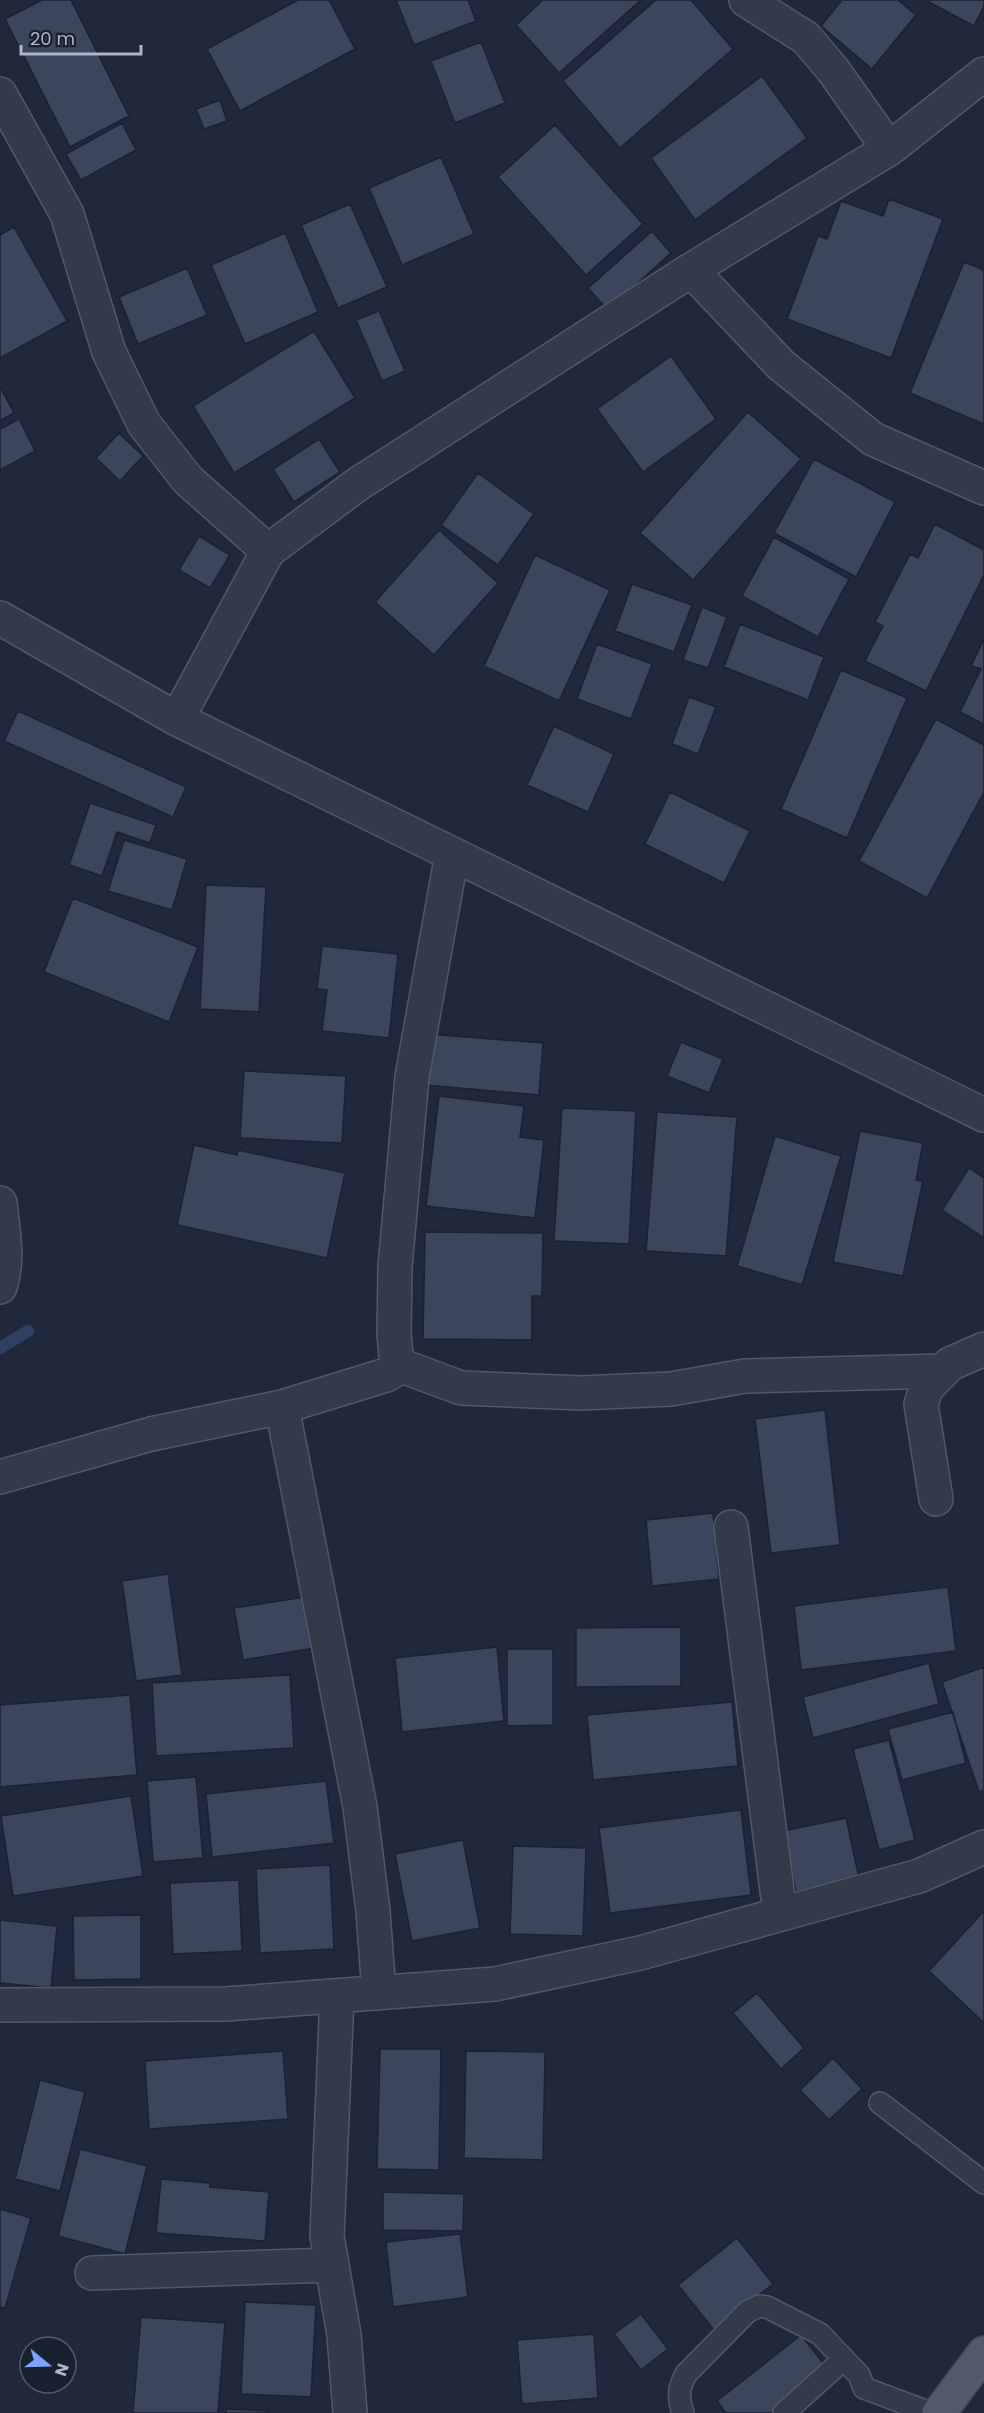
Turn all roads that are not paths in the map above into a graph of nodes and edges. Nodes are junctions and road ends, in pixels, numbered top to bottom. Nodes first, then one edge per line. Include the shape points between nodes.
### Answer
1 (746, 0) edge
2 (984, 74) edge
3 (0, 94) edge
4 (889, 149) junction
5 (691, 270) junction
6 (984, 488) edge
7 (267, 551) junction
8 (0, 618) edge
9 (177, 719) junction
10 (452, 854) junction
11 (984, 1115) edge
12 (0, 1203) edge
13 (0, 1287) edge
14 (984, 1349) edge
15 (402, 1366) junction
16 (943, 1371) junction
17 (282, 1407) junction
18 (0, 1477) edge
19 (936, 1499) dead end
20 (731, 1527) dead end
21 (984, 1847) edge
22 (780, 1914) junction
23 (379, 1993) junction
24 (337, 1996) junction
25 (0, 2005) edge
26 (880, 2103) dead end
27 (984, 2183) edge
28 (332, 2265) junction
29 (92, 2273) dead end
30 (984, 2353) edge
31 (843, 2360) junction
32 (350, 2413) edge
33 (683, 2413) edge
34 (784, 2413) edge
35 (931, 2413) edge
36 (939, 2413) edge

1 - 4 street via 806,38
2 - 4 street
3 - 7 street via 67,214 110,352 144,424 188,480
4 - 5 street
5 - 6 street via 781,365 873,439
5 - 7 street via 358,484
7 - 9 street
8 - 9 street
9 - 10 street
10 - 11 street
10 - 15 street via 412,1077 396,1267 394,1334 396,1356
12 - 13 street via 4,1243
14 - 16 street
15 - 16 street via 462,1388 581,1393 671,1389 745,1376
15 - 17 street via 386,1376
16 - 19 street via 927,1387 921,1404
17 - 18 street via 151,1434
17 - 23 street via 360,1807
20 - 22 street
21 - 22 street via 919,1876
22 - 23 street via 640,1953 495,1984
23 - 24 street
24 - 25 street via 225,2004
24 - 28 street via 327,2236
26 - 27 lane
28 - 29 street
28 - 32 street via 344,2335
30 - 36 main road
31 - 33 lane via 820,2334 759,2306 747,2312 686,2374 680,2384
31 - 34 lane
31 - 35 lane via 859,2375 864,2388

